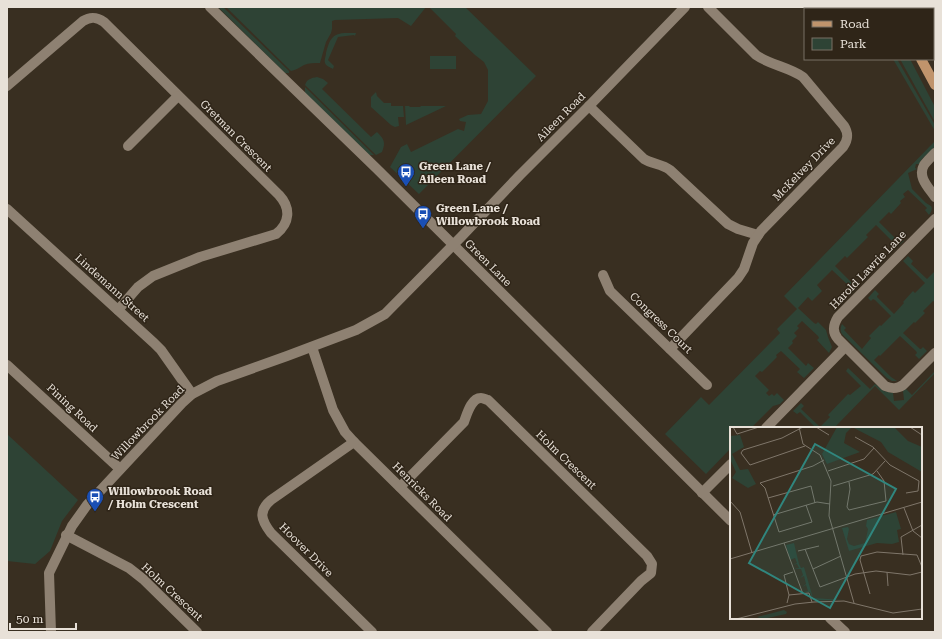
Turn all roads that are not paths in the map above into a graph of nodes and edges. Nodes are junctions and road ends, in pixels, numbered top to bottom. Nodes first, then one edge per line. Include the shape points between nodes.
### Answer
1 (210, 7) edge
2 (686, 7) edge
3 (708, 7) edge
4 (921, 60) edge
5 (935, 85) edge
6 (7, 86) edge
7 (178, 96) junction
8 (589, 106) junction
9 (128, 146) dead end
10 (935, 153) edge
11 (935, 197) edge
12 (7, 209) edge
13 (935, 219) edge
14 (758, 235) junction
15 (453, 245) junction
16 (604, 275) dead end
17 (118, 310) junction
18 (312, 347) junction
19 (845, 347) junction
20 (670, 349) junction
21 (935, 353) edge
22 (7, 365) edge
23 (707, 386) dead end
24 (192, 394) junction
25 (767, 427) edge
26 (354, 442) junction
27 (730, 465) edge
28 (120, 469) junction
29 (400, 487) junction
30 (702, 493) junction
31 (730, 520) edge
32 (66, 535) junction
33 (831, 619) edge
34 (51, 632) edge
35 (197, 632) edge
36 (372, 632) edge
37 (547, 632) edge
38 (592, 632) edge
39 (845, 632) edge

1 - 15 street, Green Lane
2 - 8 street, Aileen Road
3 - 14 street, McKelvey Drive via 756,55 803,77 848,134 843,147
4 - 5 main road
6 - 7 street, Gretman Crescent via 83,21 94,17 104,22
7 - 9 street
7 - 17 street, Gretman Crescent via 282,198 287,211 286,220 282,228 272,236 200,257 154,276 138,287
8 - 14 street via 644,159 670,170 728,224
8 - 15 street, Aileen Road
10 - 11 street via 924,166 922,174 924,182
12 - 17 street, Lindemann Street
13 - 19 street, Harold Lawrie Lane via 838,317 834,324 834,333
14 - 20 street, McKelvey Drive via 738,278
15 - 18 street, Willowbrook Road via 385,314 356,330
15 - 30 street, Green Lane
16 - 20 street, Congress Court via 610,291
17 - 24 street, Lindemann Street via 158,347
18 - 24 street, Willowbrook Road via 217,381
18 - 26 street, Henricks Road via 333,410 345,432
19 - 21 street via 885,386 891,388 903,385
19 - 25 street
20 - 23 street, Congress Court
22 - 28 street, Pining Road
24 - 28 street, Willowbrook Road via 167,417
26 - 29 street, Henricks Road
26 - 36 street, Hoover Drive via 266,504 262,518 271,532
27 - 30 street
28 - 32 street, Willowbrook Road via 82,511
29 - 37 street, Henricks Road
29 - 38 street, Holm Crescent via 464,422 472,403 482,398 488,400 647,556 652,564 651,573
30 - 31 street, Green Lane
32 - 34 street, Willowbrook Road via 49,573
32 - 35 street, Holm Crescent via 136,573
33 - 39 street

